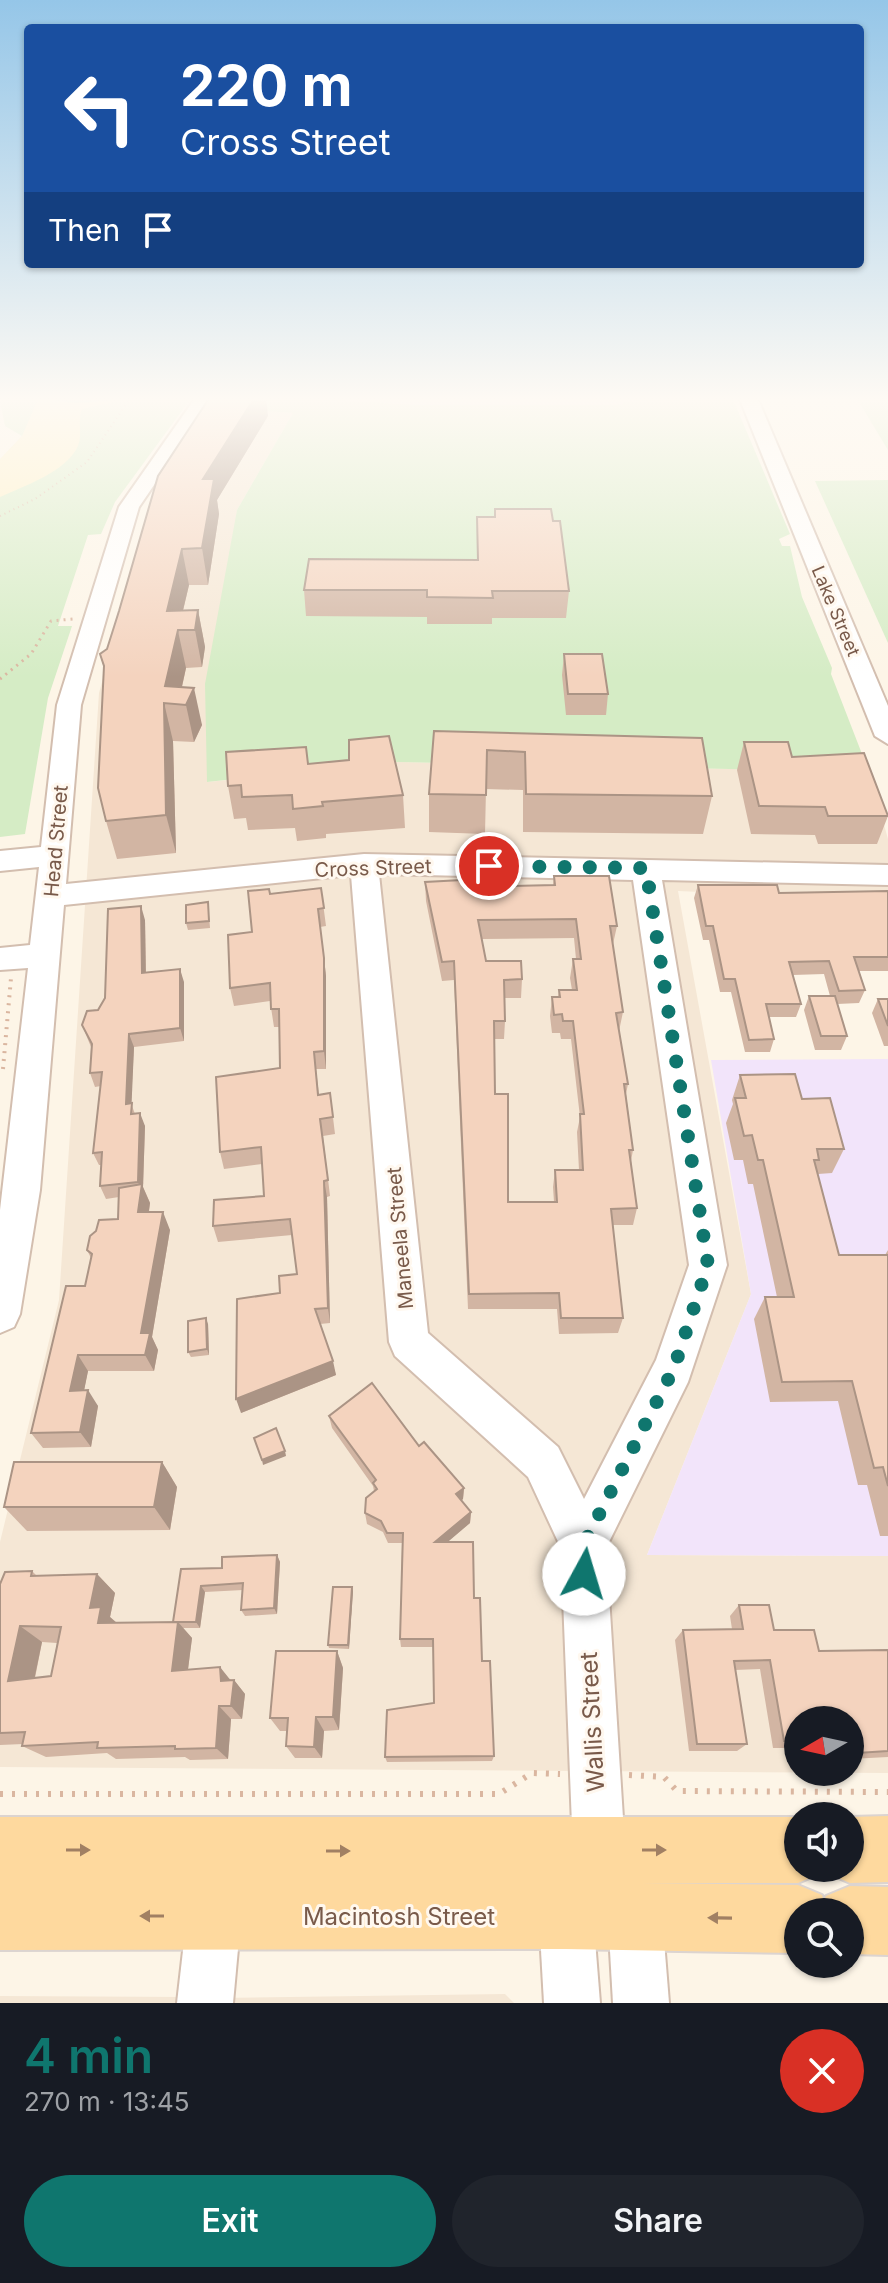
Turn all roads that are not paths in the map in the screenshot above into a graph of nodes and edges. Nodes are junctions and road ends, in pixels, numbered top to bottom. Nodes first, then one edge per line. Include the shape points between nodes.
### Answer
1 (140, 490) edge
2 (787, 490) edge
3 (888, 736) edge
4 (55, 855) junction
5 (0, 861) edge
6 (364, 864) junction
7 (646, 868) junction
8 (888, 875) edge
9 (51, 896) junction
10 (47, 955) junction
11 (7, 958) edge
12 (0, 1314) edge
13 (583, 1546) junction
14 (888, 1849) edge
15 (0, 1850) edge
16 (599, 1850) junction
17 (784, 1850) edge
18 (864, 1850) edge
19 (566, 1915) junction
20 (0, 1916) edge
21 (214, 1916) junction
22 (635, 1916) junction
23 (784, 1919) edge
24 (864, 1920) edge
25 (888, 1921) edge
26 (205, 2003) edge
27 (572, 2003) edge
28 (641, 2003) edge

1 - 4 street, Head Street via 129,507 69,705
2 - 3 street, Lake Street
4 - 5 street
4 - 9 street, Head Street
6 - 7 street, Cross Street
6 - 9 street, Cross Street
6 - 13 street, Maneela Street via 409,1342 543,1462
7 - 8 street, Cross Street
7 - 13 street via 708,1265 674,1368
9 - 10 street, Head Street
10 - 11 street
10 - 12 street, Head Street via 22,1190
13 - 16 street, Wallis Street
14 - 18 main road
15 -> 16 main road
16 -> 17 main road
19 - 21 main road, Macintosh Street
19 - 22 main road, Macintosh Street
19 - 27 street
21 -> 20 main road, Macintosh Street
21 - 26 street
23 -> 22 main road, Macintosh Street
22 - 28 street
24 - 25 main road

